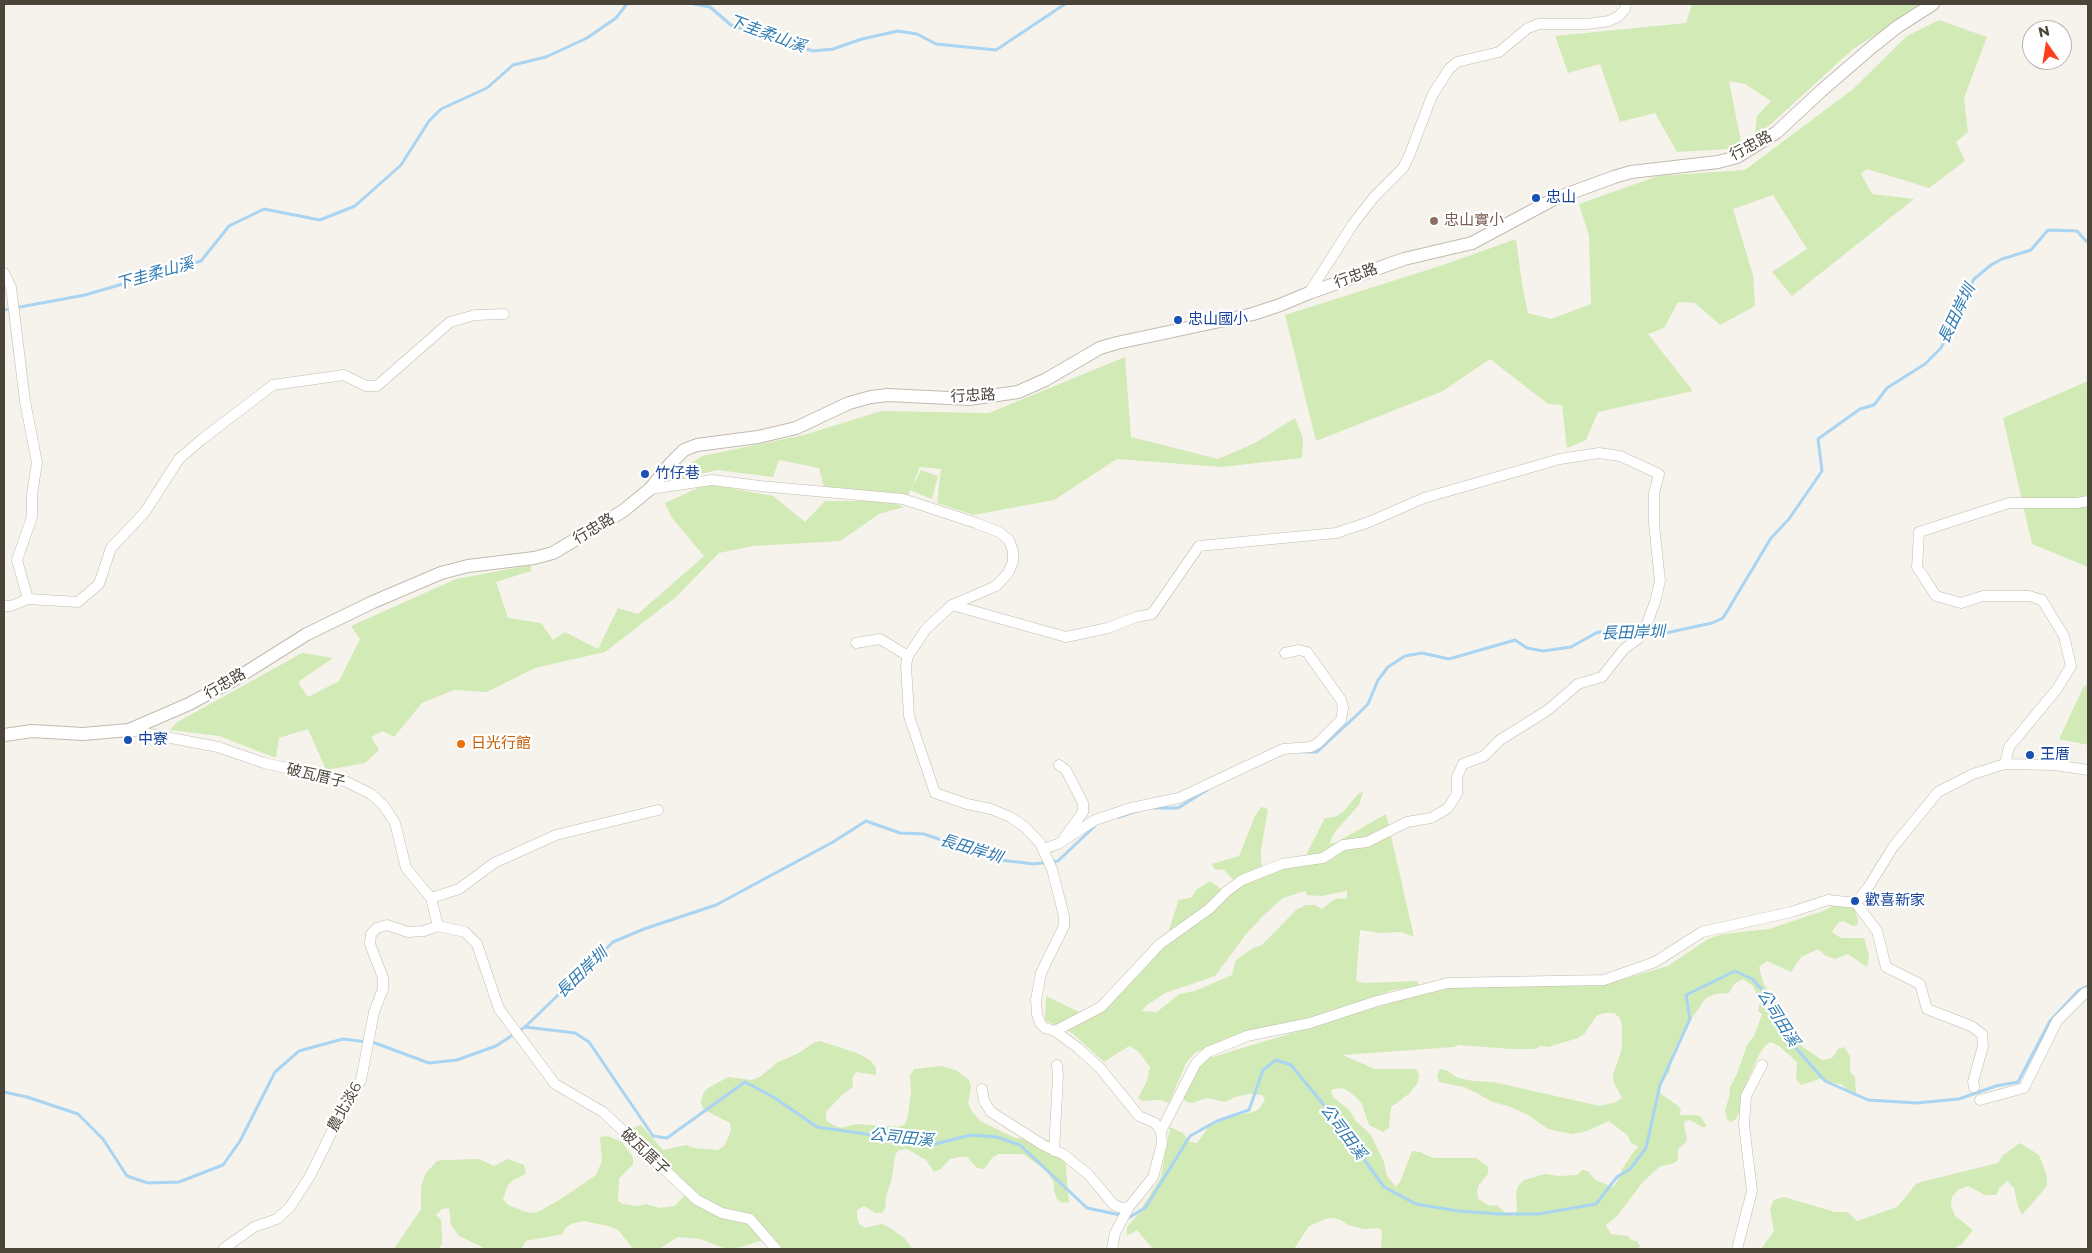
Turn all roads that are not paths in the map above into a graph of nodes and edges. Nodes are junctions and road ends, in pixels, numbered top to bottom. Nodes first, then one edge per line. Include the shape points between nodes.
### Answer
1 (1626, 4) edge
2 (1933, 4) edge
3 (4, 273) edge
4 (1309, 293) junction
5 (504, 314) dead end
6 (650, 489) junction
7 (2088, 501) edge
8 (28, 599) junction
9 (952, 605) junction
10 (4, 606) edge
11 (856, 642) dead end
12 (1285, 653) dead end
13 (908, 656) junction
14 (129, 730) junction
15 (4, 735) edge
16 (2005, 764) junction
17 (1059, 765) dead end
18 (2088, 770) edge
19 (658, 810) dead end
20 (1058, 844) junction
21 (1044, 852) junction
22 (430, 898) junction
23 (1856, 903) junction
24 (438, 926) junction
25 (2088, 992) edge
26 (1055, 1031) junction
27 (1057, 1065) dead end
28 (1762, 1065) dead end
29 (982, 1088) dead end
30 (1974, 1088) dead end
31 (1980, 1100) dead end
32 (1161, 1131) junction
33 (1054, 1151) junction
34 (1128, 1208) junction
35 (223, 1249) edge
36 (776, 1249) edge
37 (1112, 1249) edge
38 (1737, 1249) edge

1 - 4 street via 1619,16 1609,21 1539,24 1528,28 1500,52 1457,62 1449,69 1432,96 1403,168 1353,224
2 - 4 street, 行忠路 via 1872,47 1778,132 1737,157 1614,177 1554,199 1472,243 1404,259
3 - 8 street via 11,287 25,401 37,463 32,517 17,560
4 - 6 street, 行忠路 via 1252,314 1100,348 1018,392 969,399 888,394 871,396 796,428 758,437 697,444 684,450
5 - 8 street via 475,315 450,322 376,386 366,386 344,375 273,385 180,459 145,512 111,548 99,584 78,602
6 - 9 street via 712,480 903,499 999,532 1009,540 1013,550 1013,562 1008,573 996,586
6 - 14 street, 行忠路 via 623,511 552,553 442,573 307,634 189,704
7 - 16 street via 2010,503 1919,532 1917,567 1936,596 1962,603 1983,596 2029,596 2042,600 2064,636 2071,666 2057,689 2009,747
8 - 10 street
9 - 13 street via 926,629
9 - 26 street via 1066,637 1152,614 1199,546 1336,533 1424,498 1560,459 1600,453 1620,456 1659,474 1654,493 1660,581 1655,602 1639,638 1624,649 1602,677 1578,684 1548,710 1500,740 1484,756 1463,764 1457,777 1457,794 1448,808 1431,818 1407,822 1367,842 1342,845 1323,858 1282,864 1242,880 1209,909 1160,944 1101,1006
11 - 13 street via 880,639
12 - 20 street via 1307,652 1341,700 1341,720 1318,743 1311,747 1282,749 1179,798 1095,820
13 - 21 street via 909,716 935,793 1010,816 1025,826
14 - 15 street, 行忠路 via 83,734 32,731
14 - 22 street, 破瓦厝子 via 218,747 264,763 358,786 384,806 396,823 406,868
16 - 18 street via 2055,765
16 - 23 street via 1973,774 1938,792 1893,847
17 - 20 street via 1066,770 1077,791 1083,812
19 - 22 street via 556,835 494,862 459,888
20 - 21 street
21 - 26 street via 1052,869 1064,926 1041,973 1036,1000 1040,1023 1044,1028
22 - 24 street, 破瓦厝子
23 - 30 street via 1877,932 1886,967 1920,984 1927,1009 1971,1026 1982,1034 1983,1046
23 - 32 street via 1828,900 1792,912 1702,932 1655,962 1604,980 1448,983 1310,1023 1247,1036 1208,1052 1196,1063
24 - 35 street, 農北淡6 / 農北淡6 via 408,932 387,925 371,934 370,944 383,989 374,1012 361,1080 290,1207 277,1219 254,1227
24 - 36 street, 破瓦厝子 via 465,932 477,944 500,1010 555,1084 603,1112 697,1200 722,1212 750,1219
25 - 31 street via 2057,1021 2024,1088
26 - 32 street via 1100,1068 1139,1116 1155,1123
27 - 33 street
28 - 38 street via 1746,1096 1744,1125 1752,1191
29 - 33 street via 984,1101 991,1112
32 - 34 street via 1162,1144 1153,1177
33 - 34 street via 1063,1154 1088,1174 1114,1205
34 - 37 street via 1115,1233

